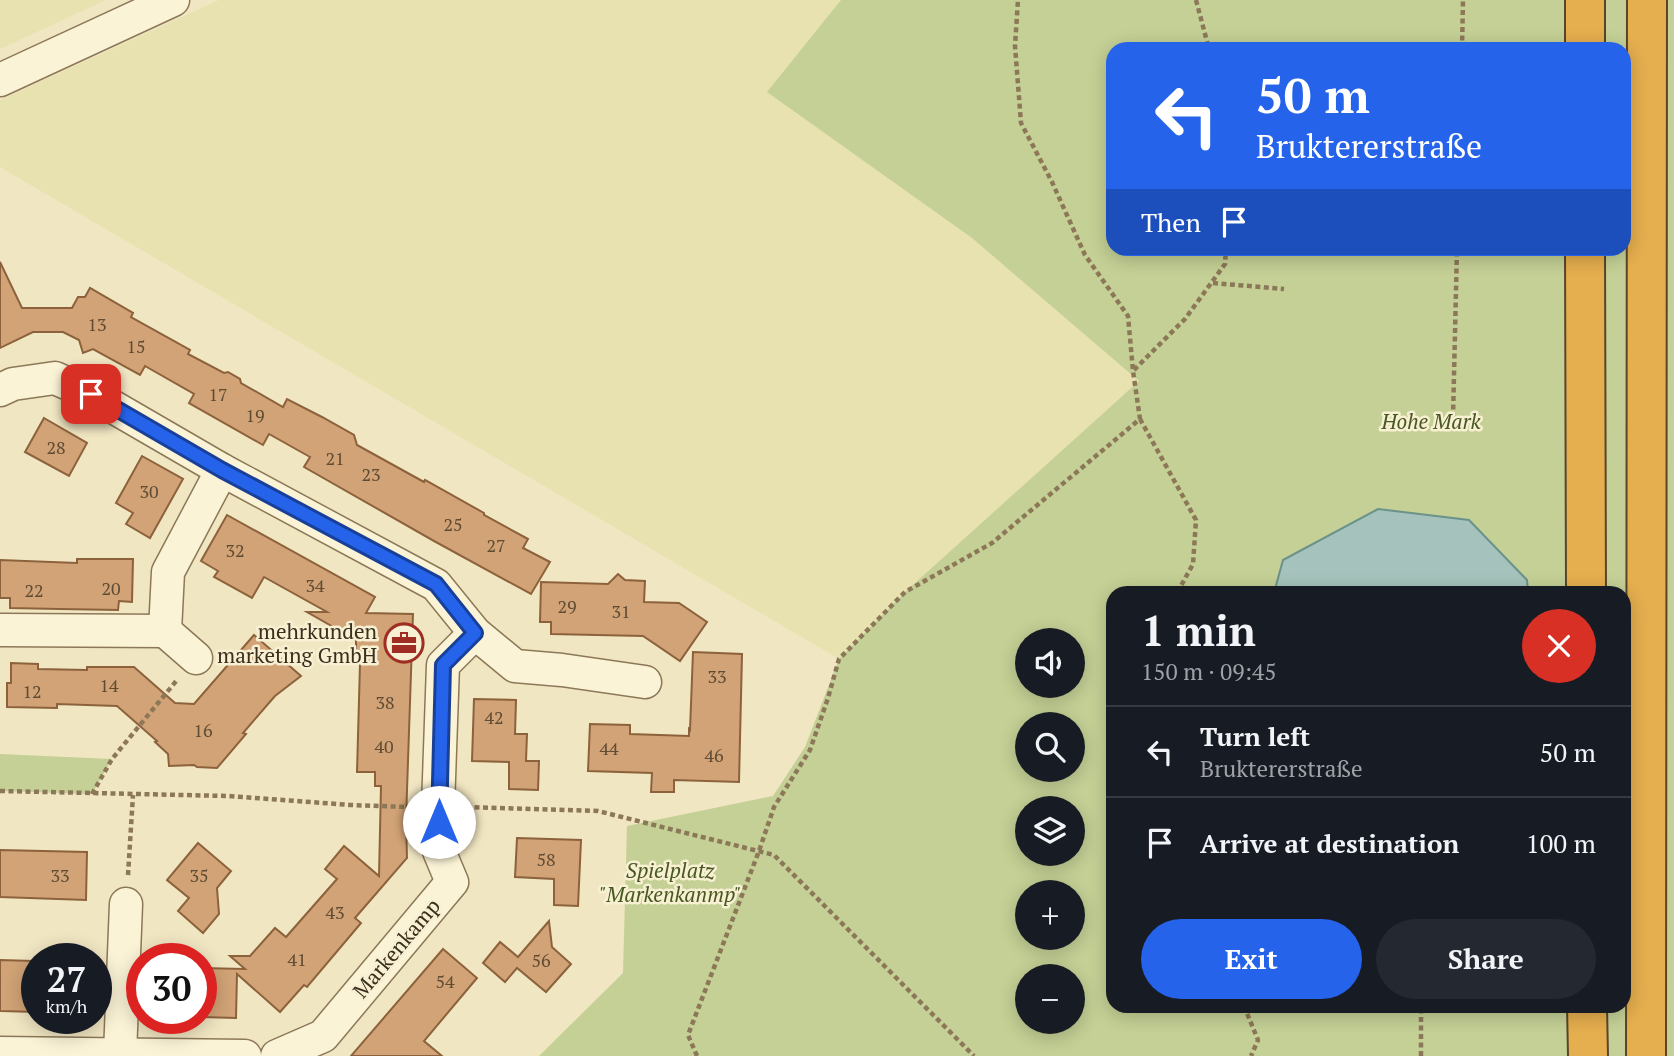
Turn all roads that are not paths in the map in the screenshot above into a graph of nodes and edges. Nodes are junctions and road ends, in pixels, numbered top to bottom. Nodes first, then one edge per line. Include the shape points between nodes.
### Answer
1 (173, 0) edge
2 (1585, 0) edge
3 (1647, 0) edge
4 (1585, 42) edge
5 (0, 80) edge
6 (1586, 256) edge
7 (0, 390) edge
8 (222, 470) junction
9 (1586, 586) edge
10 (0, 631) edge
11 (165, 631) junction
12 (475, 633) junction
13 (196, 657) road end
14 (645, 682) dead end
15 (126, 904) road end
16 (1587, 1013) edge
17 (12, 1054) edge
18 (120, 1054) junction
19 (245, 1056) edge
20 (277, 1056) edge
21 (1588, 1056) edge
22 (1646, 1056) edge

1 - 5 street
2 - 4 highway
3 - 22 highway
6 - 9 highway
7 - 8 street via 55,378
8 - 11 street via 168,572
8 - 12 street via 436,584
10 - 11 street
11 - 13 street
12 - 14 street via 514,666
12 - 20 street, Markenkamp via 443,665 439,851 452,882 323,1036
15 - 18 street
16 - 21 highway
17 - 18 street
18 - 19 street

